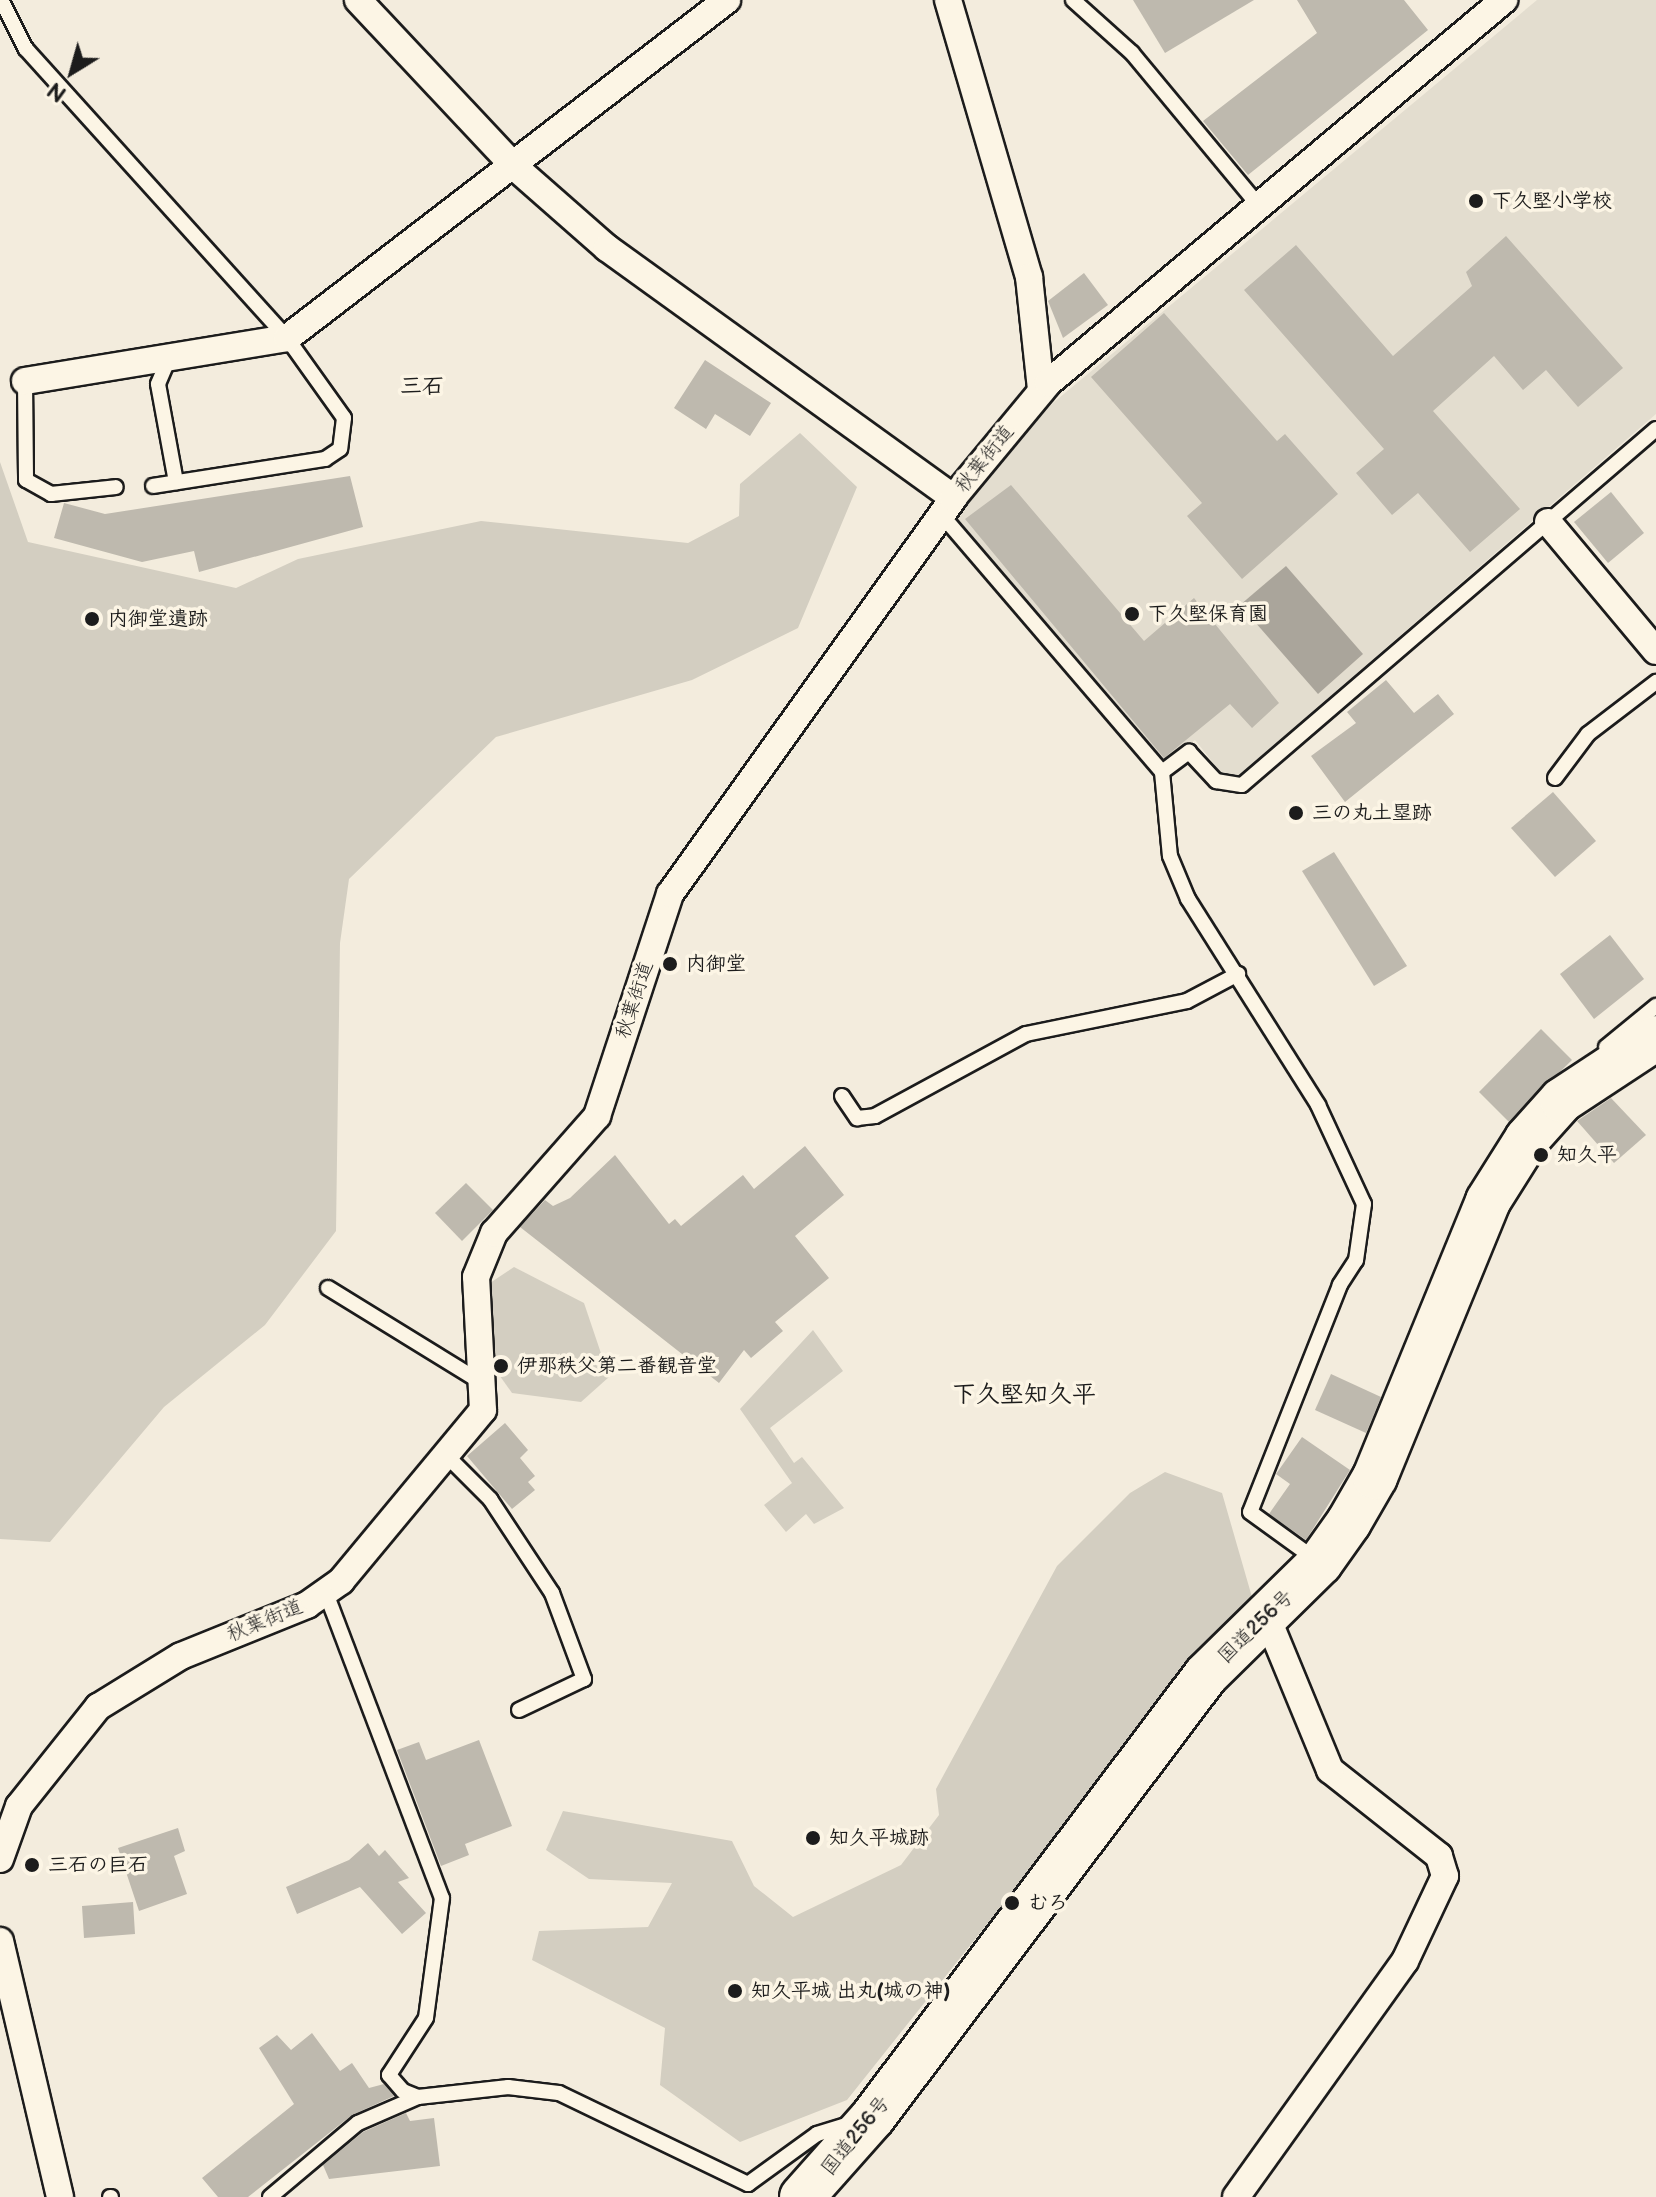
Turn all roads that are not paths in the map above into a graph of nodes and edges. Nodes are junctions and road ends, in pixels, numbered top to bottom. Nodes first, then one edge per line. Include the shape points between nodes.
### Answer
1 (1, 0) edge
2 (358, 0) edge
3 (727, 0) edge
4 (948, 0) edge
5 (1073, 0) edge
6 (1504, 0) edge
7 (516, 168) junction
8 (1259, 206) junction
9 (287, 338) junction
10 (169, 358) junction
11 (25, 381) joint
12 (1041, 390) junction
13 (1656, 429) edge
14 (176, 482) junction
15 (153, 486) dead end
16 (116, 487) dead end
17 (947, 506) junction
18 (1548, 522) junction
19 (1656, 651) edge
20 (1656, 682) edge
21 (1162, 772) junction
22 (1555, 778) dead end
23 (1238, 974) junction
24 (1656, 1006) edge
25 (1656, 1038) edge
26 (1607, 1067) junction
27 (842, 1096) dead end
28 (328, 1288) dead end
29 (481, 1382) junction
30 (445, 1454) junction
31 (1320, 1563) junction
32 (326, 1593) junction
33 (1267, 1617) junction
34 (519, 1710) dead end
35 (0, 1859) edge
36 (0, 1941) edge
37 (418, 2097) junction
38 (873, 2117) junction
39 (60, 2197) edge
40 (270, 2197) edge
41 (802, 2197) edge
42 (1236, 2197) edge

1 - 9 lane via 26,49
2 - 7 street
3 - 7 street
4 - 12 street via 1029,277
5 - 8 lane via 1132,53
6 - 8 street, 秋葉街道
7 - 9 street
7 - 17 street via 607,248
8 - 12 street, 秋葉街道
9 - 10 street
9 - 14 lane via 344,418 340,449 325,459
10 - 11 street
10 - 14 lane via 158,384
11 - 16 lane via 26,480 51,494
12 - 17 street, 秋葉街道
13 - 18 lane
14 - 15 lane
17 - 21 lane
17 - 29 street, 秋葉街道 via 670,894 597,1116 494,1233 476,1277
18 - 19 street
18 - 21 lane via 1242,785 1216,781 1189,752
20 - 22 lane via 1588,734
21 - 23 lane via 1170,856 1188,899
23 - 27 lane via 1187,1001 1026,1034 875,1116 857,1118
23 - 31 lane via 1318,1105 1364,1204 1356,1260 1250,1512
24 - 26 lane via 1605,1048
25 - 26 highway, 国道256号
26 - 31 highway, 国道256号 via 1536,1129 1488,1201 1375,1477
28 - 29 lane
29 - 30 street, 秋葉街道 via 483,1410
30 - 32 street, 秋葉街道
30 - 34 lane via 490,1499 552,1593 584,1679
31 - 33 highway, 国道256号
32 - 35 street, 秋葉街道 via 181,1656 98,1707 19,1806
32 - 37 lane via 442,1898 426,2018 389,2075
33 - 38 highway, 国道256号 via 1206,1675
33 - 42 street via 1330,1770 1439,1856 1445,1876 1405,1961
36 - 39 street
37 - 38 lane via 508,2087 559,2093 748,2184 817,2134
37 - 40 lane via 358,2123
38 - 41 highway, 国道256号

